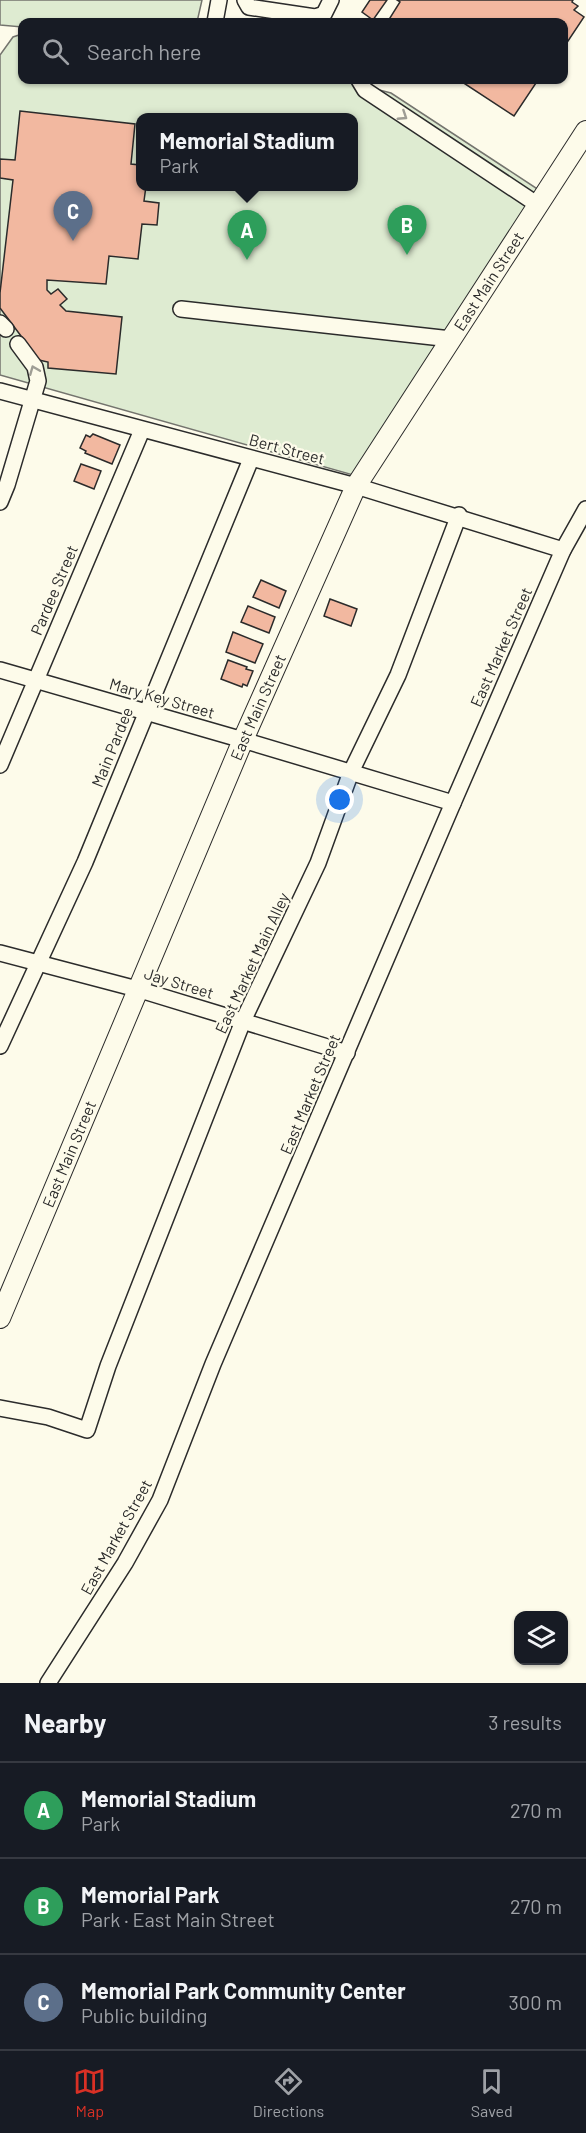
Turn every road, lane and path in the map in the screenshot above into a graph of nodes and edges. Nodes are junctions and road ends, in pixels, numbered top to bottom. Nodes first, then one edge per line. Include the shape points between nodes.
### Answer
1 (219, 0) edge
2 (245, 0) edge
3 (331, 0) edge
4 (216, 18) edge
5 (361, 84) edge
6 (586, 131) edge
7 (538, 205) junction
8 (181, 309) dead end
9 (451, 339) junction
10 (18, 344) dead end
11 (0, 391) edge
12 (34, 400) junction
13 (142, 430) junction
14 (251, 459) junction
15 (356, 486) junction
16 (0, 502) edge
17 (586, 509) edge
18 (458, 516) junction
19 (563, 550) junction
20 (0, 670) edge
21 (36, 680) junction
22 (145, 712) junction
23 (243, 740) junction
24 (0, 765) edge
25 (351, 772) junction
26 (453, 803) junction
27 (0, 953) edge
28 (38, 963) junction
29 (137, 989) junction
30 (243, 1021) junction
31 (0, 1046) edge
32 (347, 1053) junction
33 (0, 1318) edge
34 (0, 1408) edge
35 (48, 1683) edge

1 - 4 street
2 - 3 street via 249,7 315,16 324,14
5 -> 7 street
6 - 7 main road, East Main Street
7 - 9 main road, East Main Street
8 - 9 street
9 - 15 main road, East Main Street
12 -> 10 street via 38,374
11 - 12 street, Bert Street
12 - 13 street, Bert Street
12 - 16 street
13 - 14 street, Bert Street
13 - 21 street, Pardee Street
14 - 15 street, Bert Street
14 - 22 street, Main Pardee
15 - 18 street, Bert Street
15 - 23 main road, East Main Street
17 - 19 street, East Market Street
18 - 19 street, Bert Street
18 - 25 street, East Market Main Alley via 398,675
19 - 26 street, East Market Street
20 - 21 street, Mary Key Street
21 - 22 street, Mary Key Street
21 - 24 street, Pardee Street
22 - 23 street, Mary Key Street
22 - 28 street, Main Pardee via 85,862
23 - 25 street, Mary Key Street
23 - 29 main road, East Main Street
25 - 26 street, Mary Key Street
25 - 30 street, East Market Main Alley via 318,863
26 - 32 street, East Market Street
27 - 28 street, Jay Street
28 - 29 street, Jay Street
28 - 31 street, Main Pardee
29 - 30 street, Jay Street
29 - 33 main road, East Main Street
30 - 32 street, Jay Street
30 - 34 street, East Market Main Alley via 108,1366 87,1430 48,1417
32 - 35 street, East Market Street via 213,1364 160,1500 125,1563

